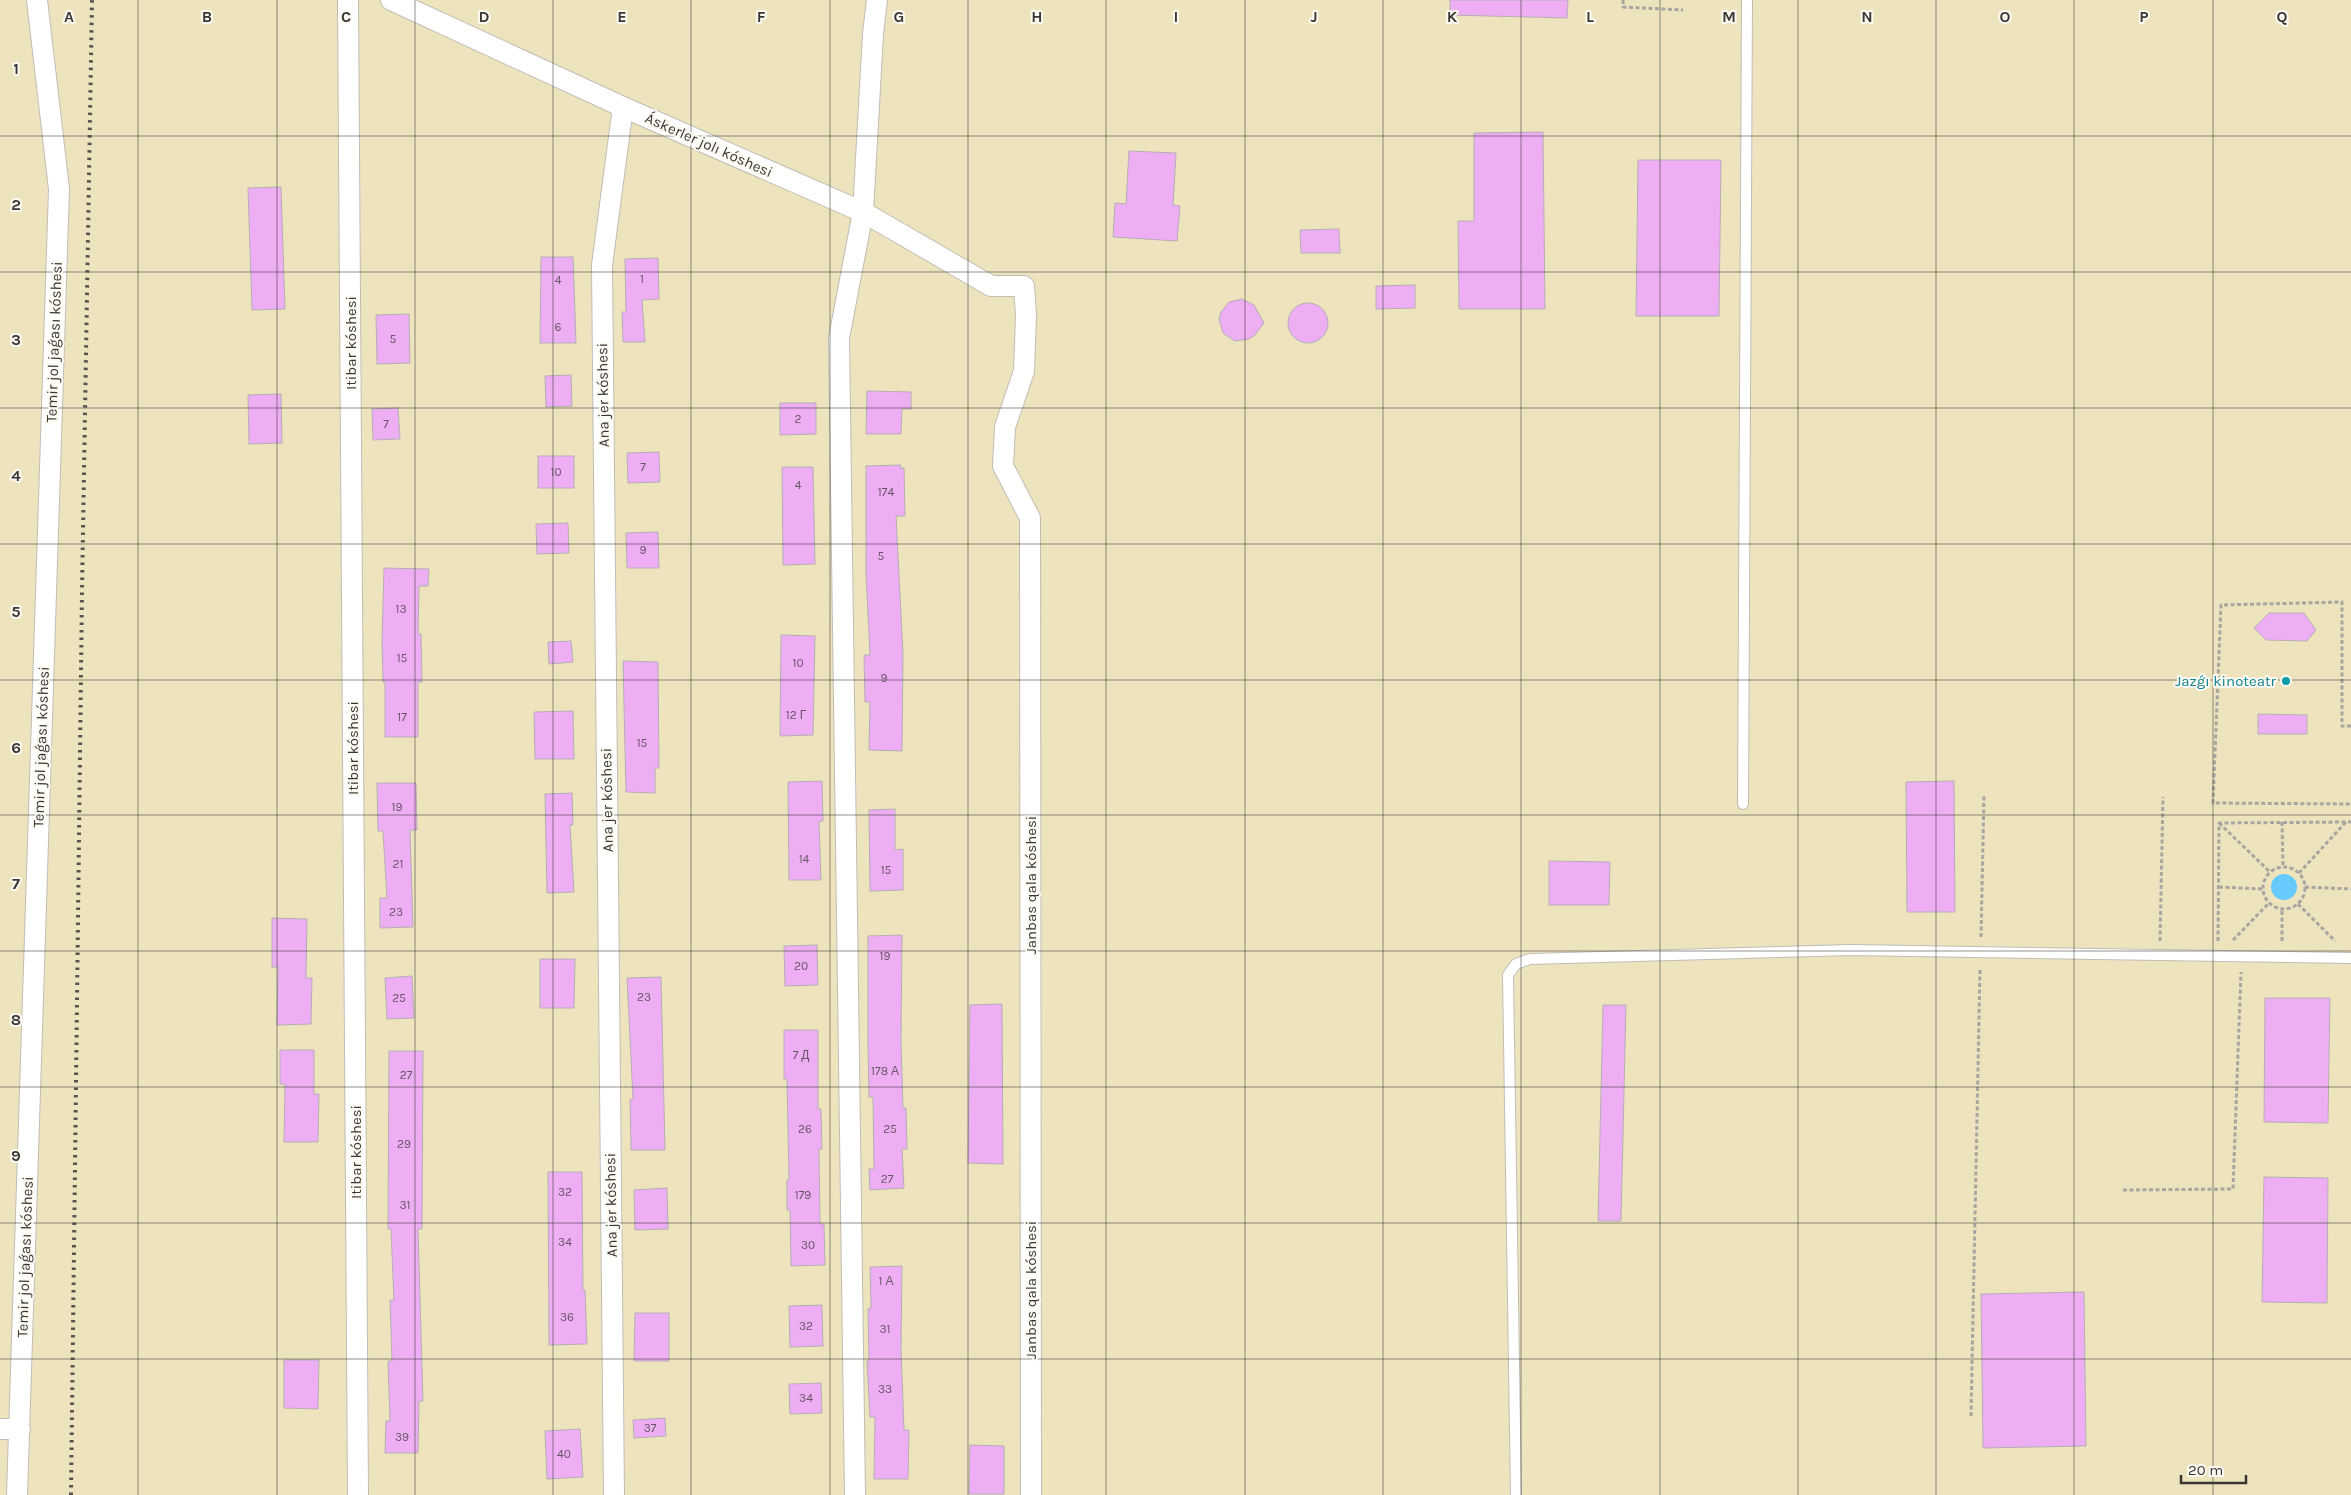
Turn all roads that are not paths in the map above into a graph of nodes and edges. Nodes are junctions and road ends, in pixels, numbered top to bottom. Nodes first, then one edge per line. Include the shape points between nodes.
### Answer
1 (37, 0) edge
2 (348, 0) edge
3 (391, 0) edge
4 (877, 0) edge
5 (1747, 0) edge
6 (623, 107) junction
7 (863, 212) junction
8 (1024, 286) joint
9 (1742, 804) dead end
10 (2351, 958) edge
11 (10, 1429) edge
12 (17, 1495) edge
13 (358, 1495) edge
14 (614, 1495) edge
15 (855, 1495) edge
16 (1031, 1495) edge
17 (1516, 1495) edge

1 - 11 street, Temir jol jaǵası kóshesi via 59,189
2 - 13 street, Itibar kóshesi
3 - 6 street, Áskerler jolı kóshesi
4 - 7 street
5 - 9 lane
6 - 7 street, Áskerler jolı kóshesi
6 - 14 street, Ana jer kóshesi via 602,265
7 - 8 street, Áskerler jolı kóshesi via 992,286
7 - 15 street via 840,338
8 - 16 street, Janbas qala kóshesi via 1024,372 1005,427 1003,466 1030,518
10 - 17 lane via 1851,950 1530,959 1516,964 1508,975
11 - 12 street, Temir jol jaǵası kóshesi

